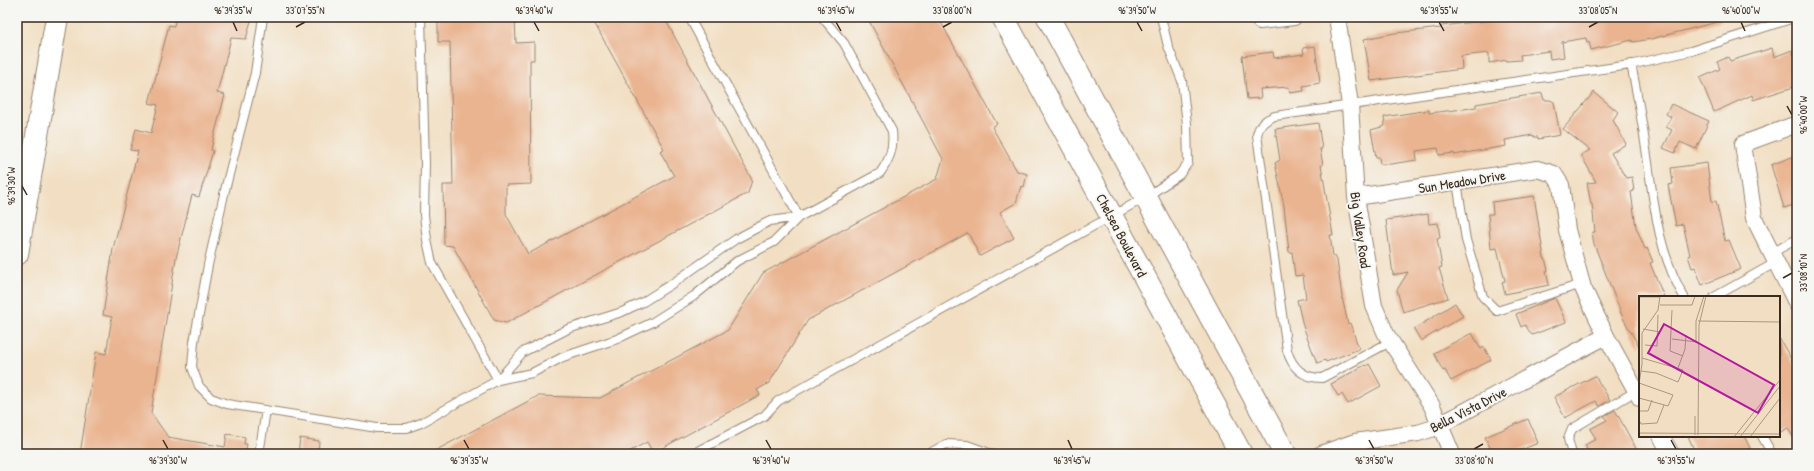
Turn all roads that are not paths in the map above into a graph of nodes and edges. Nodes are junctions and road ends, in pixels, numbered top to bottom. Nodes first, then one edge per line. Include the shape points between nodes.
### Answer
1 (57, 17) edge
2 (263, 17) edge
3 (421, 17) edge
4 (688, 17) edge
5 (822, 17) edge
6 (1003, 17) edge
7 (1048, 17) edge
8 (1161, 17) edge
9 (1294, 17) edge
10 (1337, 17) edge
11 (1797, 17) edge
12 (1259, 19) edge
13 (1631, 64) junction
14 (1350, 105) junction
15 (1797, 124) edge
16 (1457, 182) junction
17 (1146, 197) junction
18 (1356, 197) junction
19 (1111, 215) junction
20 (799, 217) junction
21 (1797, 239) edge
22 (17, 254) edge
23 (1773, 259) junction
24 (1582, 284) junction
25 (1684, 296) edge
26 (1716, 296) edge
27 (1797, 304) edge
28 (1606, 336) junction
29 (1390, 342) junction
30 (498, 380) junction
31 (1638, 395) edge
32 (266, 410) junction
33 (1440, 425) junction
34 (1662, 437) edge
35 (1763, 437) edge
36 (259, 454) edge
37 (692, 454) edge
38 (928, 454) edge
39 (992, 454) edge
40 (1240, 454) edge
41 (1285, 454) edge
42 (1321, 454) edge
43 (1452, 454) edge
44 (1572, 454) edge
45 (1672, 454) edge
46 (1772, 454) edge

1 - 22 main road
2 - 32 lane via 255,73 203,287 192,367 199,386 211,398 227,404
3 - 30 lane via 424,215 427,240 432,263
4 - 20 lane
5 - 20 lane via 844,43 892,130 893,141 888,162 880,173
6 - 19 main road, Chelsea Boulevard
7 - 17 main road
8 - 17 lane via 1168,46 1182,81 1188,124 1188,163 1179,175
9 - 12 street
10 - 14 street, Big Valley Road
11 - 13 lane via 1691,51
13 - 14 lane
13 - 25 lane via 1657,227 1666,258
14 - 18 street, Big Valley Road
14 - 29 lane via 1276,116 1264,121 1258,130 1287,350 1291,363 1298,371 1309,377 1322,378
15 - 23 street via 1743,144 1754,218
16 - 18 street, Sun Meadow Drive
16 - 24 street, Sun Meadow Drive via 1537,169 1554,174 1561,185 1567,230
16 - 24 lane via 1466,240 1483,297 1497,311
17 - 19 lane
17 - 41 main road
18 - 29 street, Big Valley Road via 1372,295
19 - 37 lane via 778,401 764,416
19 - 40 main road, Chelsea Boulevard
20 - 30 lane via 774,242 737,261 694,296 653,322 617,339 563,357 532,372
20 - 30 lane via 770,221 736,239 643,302 622,312 568,330 523,352
21 - 23 lane
23 - 26 lane
23 - 27 street
24 - 28 street
28 - 31 street
28 - 33 street, Bella Vista Drive
29 - 33 street, Big Valley Road via 1427,396
30 - 32 lane via 422,423 407,428 377,428
31 - 44 lane via 1572,429 1568,439
32 - 36 lane
33 - 42 street, Bella Vista Drive via 1418,433 1355,442
33 - 43 street, Big Valley Road
34 - 45 street
35 - 46 lane
38 - 39 lane via 946,444 967,445

